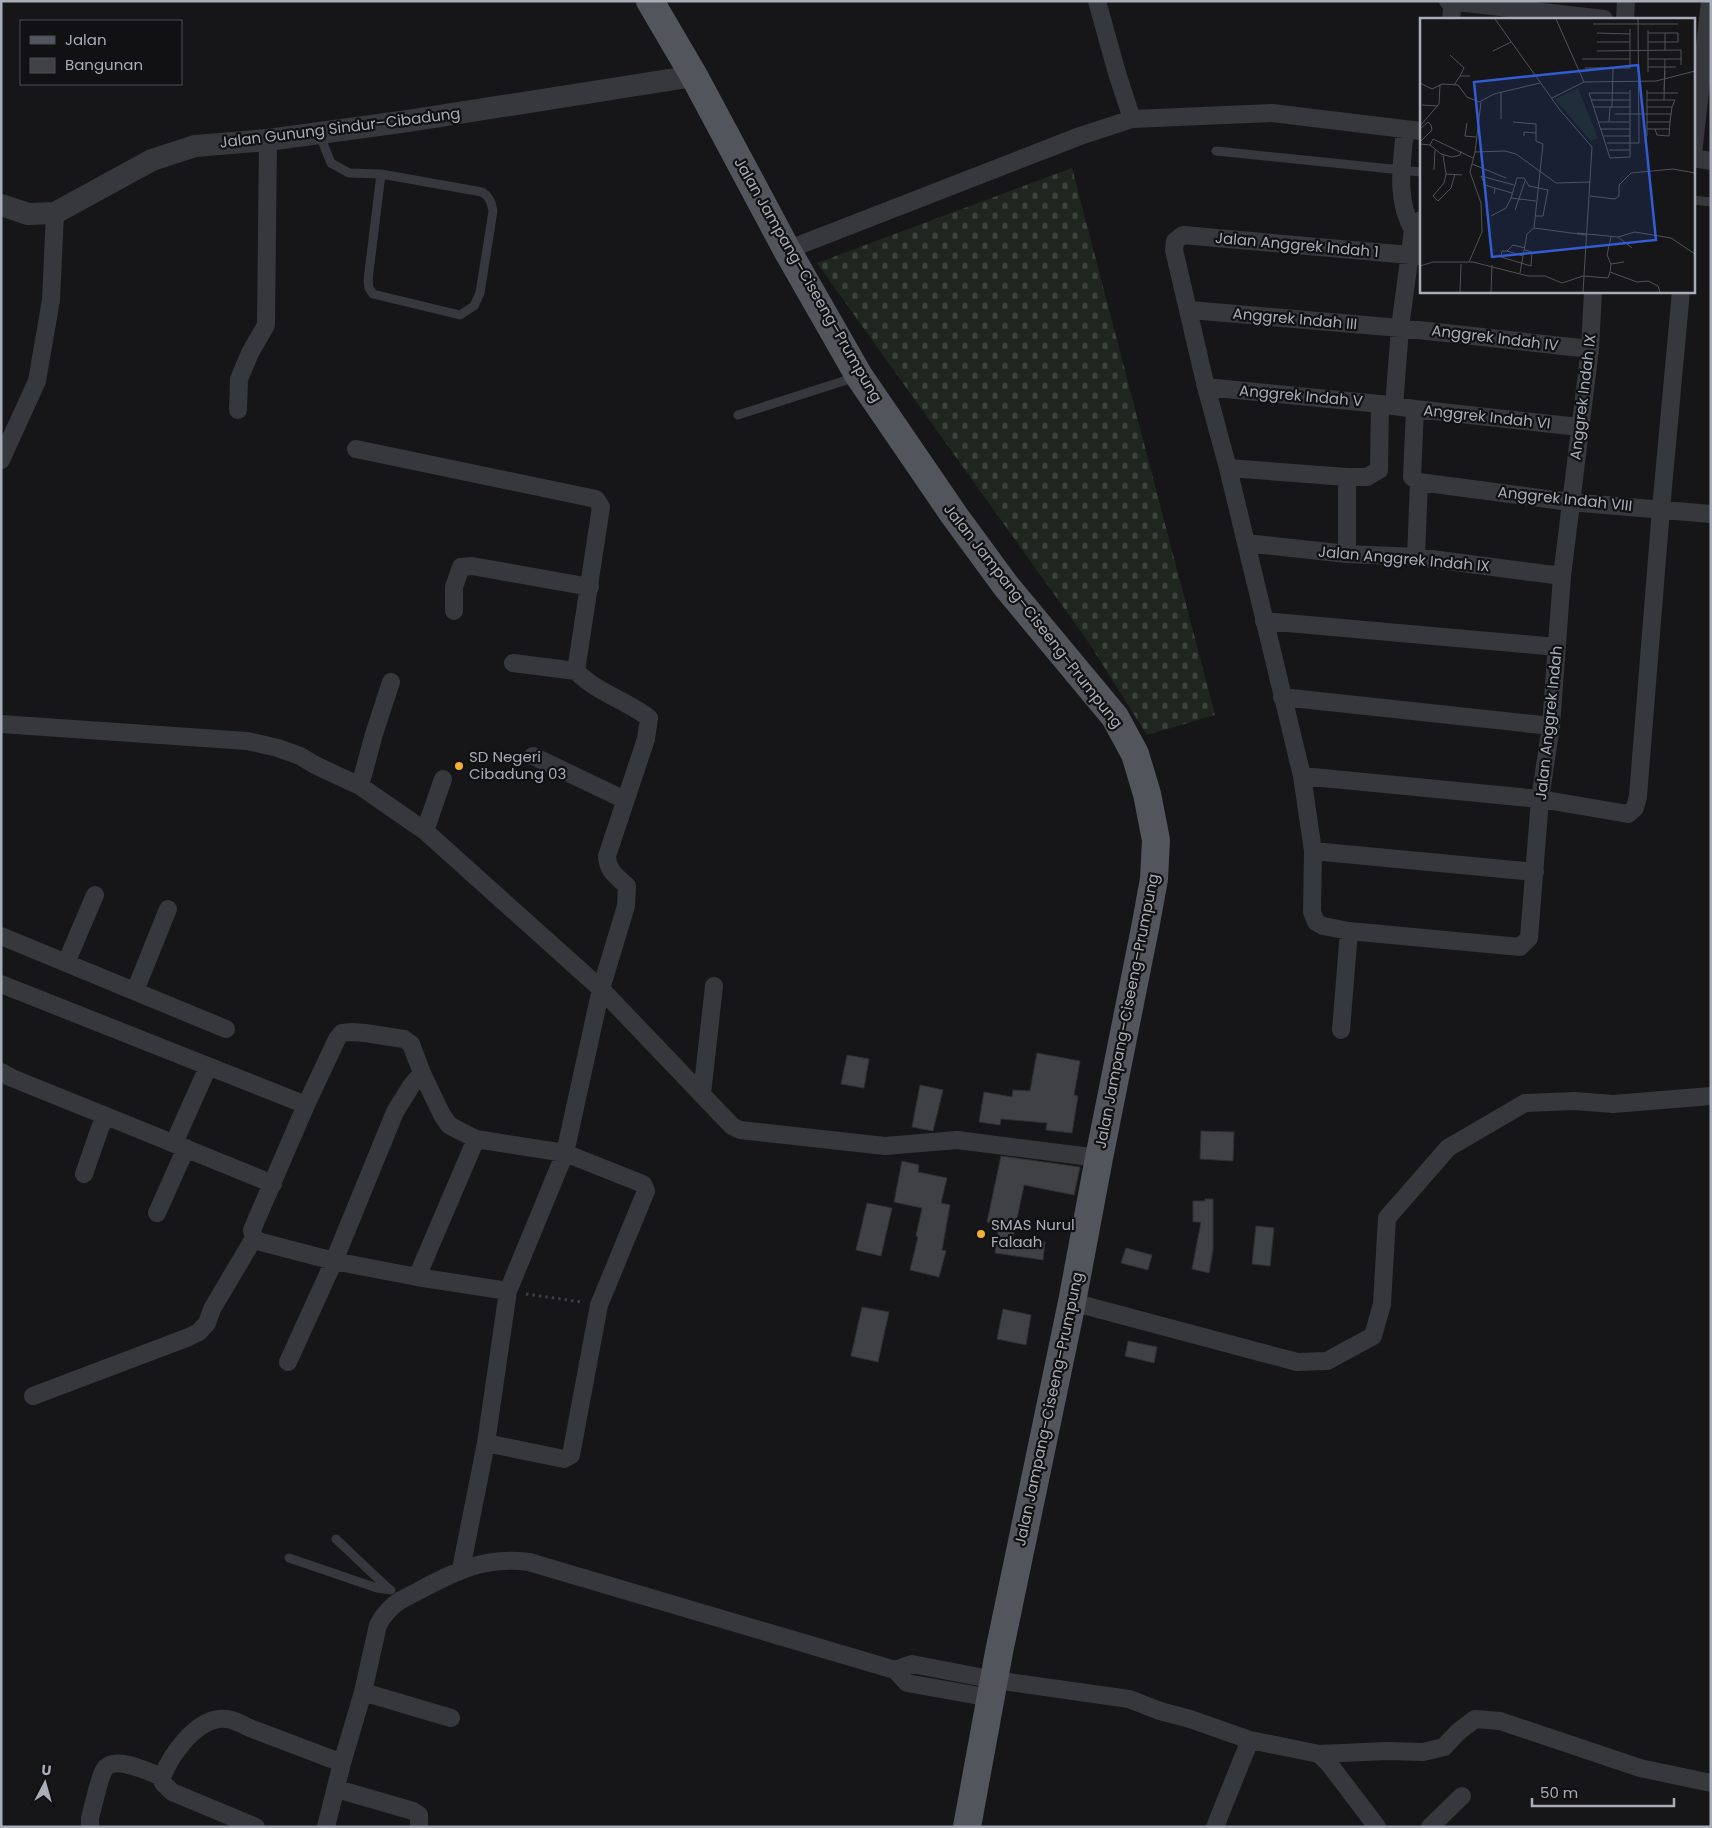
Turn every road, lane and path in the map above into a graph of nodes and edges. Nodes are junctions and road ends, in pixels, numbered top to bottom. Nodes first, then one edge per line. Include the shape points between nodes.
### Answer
1 (650, 1) edge
2 (1097, 1) edge
3 (1448, 1) edge
4 (1626, 1) edge
5 (1710, 1) edge
6 (1453, 2) edge
7 (1451, 18) edge
8 (1595, 18) edge
9 (1625, 18) edge
10 (694, 76) junction
11 (1132, 119) junction
12 (1413, 130) edge
13 (318, 133) junction
14 (268, 140) junction
15 (1694, 147) edge
16 (1216, 151) dead end
17 (1694, 156) edge
18 (1711, 161) edge
19 (1401, 170) junction
20 (1420, 172) edge
21 (381, 174) junction
22 (1694, 200) edge
23 (1711, 202) edge
24 (1, 205) edge
25 (55, 214) junction
26 (1417, 225) edge
27 (787, 250) junction
28 (1415, 256) edge
29 (1593, 292) edge
30 (1681, 292) edge
31 (1190, 310) junction
32 (1400, 328) junction
33 (1590, 349) junction
34 (859, 376) junction
35 (1206, 387) junction
36 (1387, 405) junction
37 (1415, 409) junction
38 (238, 410) dead end
39 (738, 416) dead end
40 (1579, 427) junction
41 (356, 449) dead end
42 (1, 460) edge
43 (1228, 468) junction
44 (1347, 477) junction
45 (1419, 482) junction
46 (1570, 502) junction
47 (1661, 509) junction
48 (1711, 514) edge
49 (1246, 543) junction
50 (1347, 554) junction
51 (1416, 557) junction
52 (1562, 576) junction
53 (590, 587) junction
54 (454, 611) dead end
55 (1264, 621) junction
56 (1557, 647) junction
57 (513, 663) dead end
58 (576, 671) junction
59 (392, 682) dead end
60 (1282, 697) junction
61 (1, 724) edge
62 (1551, 726) junction
63 (533, 756) dead end
64 (1302, 776) junction
65 (443, 779) dead end
66 (360, 786) junction
67 (1540, 799) junction
68 (625, 800) junction
69 (425, 831) junction
70 (1313, 851) junction
71 (1535, 872) junction
72 (95, 895) dead end
73 (168, 909) dead end
74 (1349, 931) junction
75 (1, 936) edge
76 (66, 963) junction
77 (1, 984) edge
78 (714, 986) dead end
79 (601, 989) junction
80 (135, 991) junction
81 (226, 1029) dead end
82 (1341, 1030) dead end
83 (208, 1067) junction
84 (1, 1072) edge
85 (422, 1073) junction
86 (702, 1094) junction
87 (1711, 1096) edge
88 (306, 1104) junction
89 (106, 1116) junction
90 (476, 1139) junction
91 (180, 1145) junction
92 (565, 1153) junction
93 (1099, 1158) junction
94 (84, 1174) dead end
95 (273, 1184) junction
96 (157, 1213) dead end
97 (254, 1238) junction
98 (334, 1261) junction
99 (417, 1277) junction
100 (508, 1291) junction
101 (1072, 1302) junction
102 (599, 1305) junction
103 (288, 1362) dead end
104 (33, 1396) dead end
105 (486, 1443) junction
106 (336, 1539) dead end
107 (289, 1558) dead end
108 (461, 1569) junction
109 (396, 1595) junction
110 (993, 1689) junction
111 (362, 1692) junction
112 (451, 1718) dead end
113 (1250, 1740) junction
114 (1319, 1754) junction
115 (342, 1763) junction
116 (162, 1776) junction
117 (1711, 1783) edge
118 (337, 1789) junction
119 (1462, 1796) dead end
120 (90, 1827) edge
121 (256, 1827) edge
122 (326, 1827) edge
123 (419, 1827) edge
124 (967, 1827) edge
125 (1216, 1827) edge
126 (1376, 1827) edge
127 (1430, 1827) edge

1 - 10 main road, Jalan Jampang–Ciseeng–Prumpung
2 - 11 street
3 - 6 street
4 - 9 street
5 - 15 street
6 - 7 street
6 - 8 street
10 - 13 street, Jalan Gunung Sindur–Cibadung
10 - 27 main road, Jalan Jampang–Ciseeng–Prumpung
11 - 12 street via 1272,113
11 - 27 street via 1080,136
12 - 19 street
13 - 14 street, Jalan Gunung Sindur–Cibadung
13 - 21 lane via 331,163 349,172
14 - 25 street, Jalan Gunung Sindur–Cibadung via 195,146 152,160
14 - 38 street via 266,325 239,379
16 - 19 lane
17 - 18 street
19 - 20 lane
19 - 26 street via 1400,191 1406,218
21 - 21 lane via 369,288 373,294 460,315 468,311 480,293 493,211 487,195
22 - 23 lane
24 - 25 street, Jalan Gunung Sindur–Cibadung via 28,214
25 - 42 street via 51,300 37,381
26 - 28 street
27 - 34 main road, Jalan Jampang–Ciseeng–Prumpung
28 - 31 street, Jalan Anggrek Indah 1 via 1183,234 1175,241 1174,250
28 - 32 street
29 - 33 street, Anggrek Indah IX
30 - 47 street
31 - 32 street, Anggrek Indah III
31 - 35 street
32 - 33 street, Anggrek Indah IV
32 - 36 street
33 - 40 street, Anggrek Indah IX
34 - 39 lane
34 - 93 main road, Jalan Jampang–Ciseeng–Prumpung via 1006,586 1115,717 1135,754 1148,794 1156,840 1154,879
35 - 36 street, Anggrek Indah V
35 - 43 street
36 - 37 street, Anggrek Indah VI
36 - 44 street via 1379,470 1367,477
37 - 40 street, Anggrek Indah VI
37 - 45 street via 1412,477
40 - 46 street, Anggrek Indah IX
41 - 53 street via 596,499 602,507
43 - 44 street
43 - 49 street
44 - 50 street
45 - 46 street, Anggrek Indah VIII
45 - 51 street
46 - 47 street, Anggrek Indah VIII
46 - 52 street, Jalan Anggrek Indah
47 - 48 street, Anggrek Indah VIII
47 - 67 street via 1635,808 1628,814
49 - 50 street, Jalan Anggrek Indah IX
49 - 55 street
50 - 51 street, Jalan Anggrek Indah IX
51 - 52 street, Jalan Anggrek Indah IX
52 - 56 street, Jalan Anggrek Indah
53 - 54 street via 472,566 461,567 454,587
53 - 58 street
55 - 56 street
55 - 60 street
56 - 62 street, Jalan Anggrek Indah
57 - 58 street
58 - 68 street via 595,687 649,718 646,739
59 - 66 street
60 - 62 street
60 - 64 street
61 - 66 street via 247,741 300,756
62 - 67 street, Jalan Anggrek Indah
63 - 68 street
64 - 67 street
64 - 70 street
65 - 69 street
66 - 69 street
67 - 71 street, Jalan Anggrek Indah
68 - 79 street via 607,865 627,886 626,906
69 - 79 street
70 - 71 street
70 - 74 street via 1312,912 1316,922
71 - 74 street, Jalan Anggrek Indah via 1530,931 1526,943 1520,947
72 - 76 street
73 - 80 street
74 - 82 street
75 - 76 street
76 - 80 street
77 - 83 street
78 - 86 street
79 - 86 street
79 - 92 street
80 - 81 street
83 - 88 street
83 - 91 street
84 - 89 street
85 - 88 street via 411,1044 404,1039 342,1033
85 - 90 street via 449,1125
85 - 98 street via 395,1112
86 - 93 street via 732,1126 740,1130 885,1146 957,1140
87 - 101 street via 1613,1104 1575,1101 1525,1103 1448,1148 1387,1218 1382,1304 1373,1336 1327,1362 1298,1362
88 - 95 street
89 - 91 street
89 - 94 street
90 - 92 street
90 - 99 street
91 - 95 street
91 - 96 street
92 - 100 street
92 - 102 street via 643,1184 646,1192
93 - 101 main road, Jalan Jampang–Ciseeng–Prumpung
95 - 97 street via 252,1230
97 - 98 street
97 - 104 street via 199,1332
98 - 99 street
98 - 103 street
99 - 100 street
100 - 102 path
100 - 105 street
101 - 110 main road, Jalan Jampang–Ciseeng–Prumpung
102 - 105 street via 572,1455 564,1459
105 - 108 street
106 - 109 lane
107 - 109 lane
108 - 109 street
108 - 110 street via 490,1562 529,1562 895,1670 912,1664
109 - 111 street via 393,1605 378,1625
110 - 113 street via 1129,1699
110 - 124 main road, Jalan Jampang–Ciseeng–Prumpung
111 - 112 street
111 - 115 street
113 - 114 street
113 - 125 street
114 - 117 street via 1423,1752 1444,1747 1475,1719 1486,1719 1640,1768
114 - 126 street
115 - 116 street via 235,1720 221,1718 199,1726 172,1756
115 - 118 street
116 - 120 street via 124,1763 111,1764 104,1769
116 - 121 street via 163,1783 172,1792
118 - 122 street
118 - 123 street via 413,1810 420,1815
119 - 127 street

